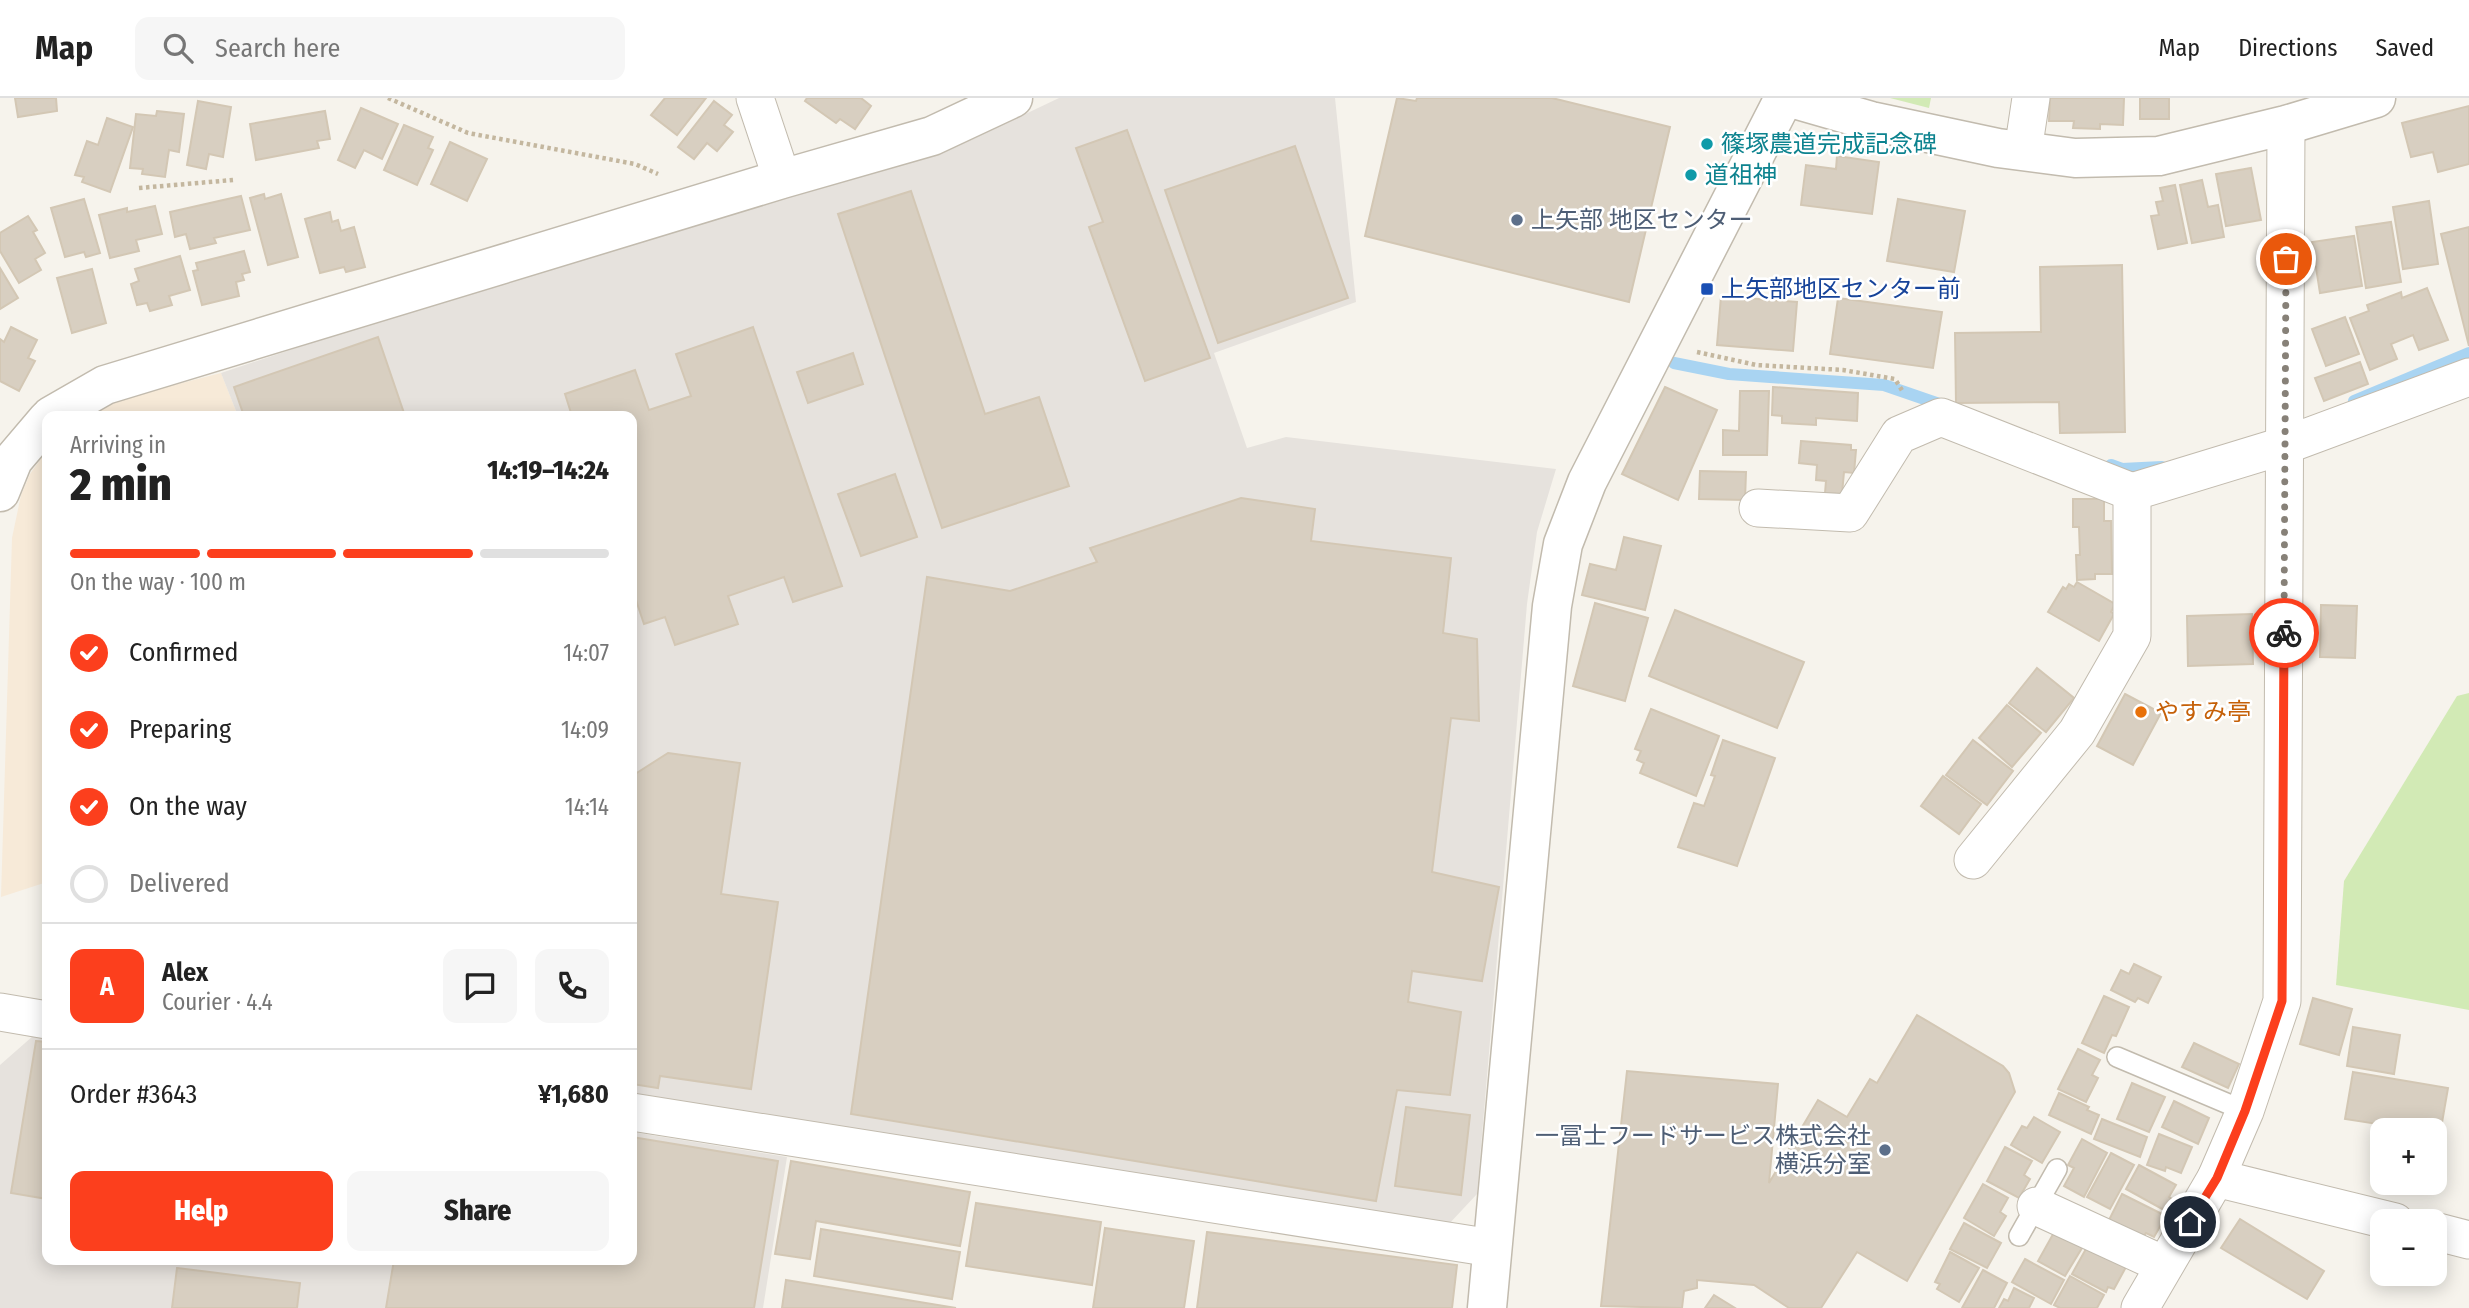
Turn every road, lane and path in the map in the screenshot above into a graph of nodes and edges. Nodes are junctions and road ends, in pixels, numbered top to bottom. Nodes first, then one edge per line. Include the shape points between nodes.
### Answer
1 (388, 98) edge
2 (755, 98) edge
3 (1013, 98) edge
4 (1784, 98) edge
5 (1791, 98) edge
6 (2031, 98) edge
7 (2375, 98) edge
8 (2286, 125) junction
9 (2023, 151) junction
10 (635, 164) dead end
11 (782, 179) junction
12 (233, 180) dead end
13 (139, 188) dead end
14 (1660, 339) junction
15 (2469, 377) edge
16 (60, 411) edge
17 (1941, 417) junction
18 (42, 427) edge
19 (2286, 445) junction
20 (0, 492) edge
21 (2132, 492) junction
22 (1758, 508) dead end
23 (1973, 860) dead end
24 (0, 1012) edge
25 (42, 1019) edge
26 (2117, 1057) dead end
27 (2245, 1111) junction
28 (637, 1113) edge
29 (2057, 1169) dead end
30 (2217, 1178) junction
31 (2370, 1216) edge
32 (2028, 1221) joint
33 (2447, 1234) edge
34 (2469, 1240) edge
35 (1492, 1248) junction
36 (2164, 1265) junction
37 (1487, 1308) edge
38 (2140, 1308) edge

1 - 10 path via 468,133
2 - 11 street
3 - 11 street via 932,136
4 - 14 street
5 - 9 street via 1871,121
6 - 9 street
7 - 8 street
8 - 9 street via 2159,156 2076,158
8 - 19 street
11 - 16 street via 105,385
12 - 13 path
14 - 17 path via 1708,356 1756,365 1843,370 1895,379 1915,408
14 - 35 street via 1587,482 1563,544 1551,620
15 - 19 street
17 - 21 street
17 - 22 street via 1899,435 1850,513
18 - 20 street via 13,460
19 - 21 street
19 - 27 street via 2282,1001
21 - 23 street via 2132,636 2077,733
24 - 25 street
26 - 27 lane
27 - 30 street
28 - 35 street
29 - 32 lane
30 - 31 street
30 - 36 street
32 - 36 street
33 - 34 street
35 - 37 street
36 - 38 street

